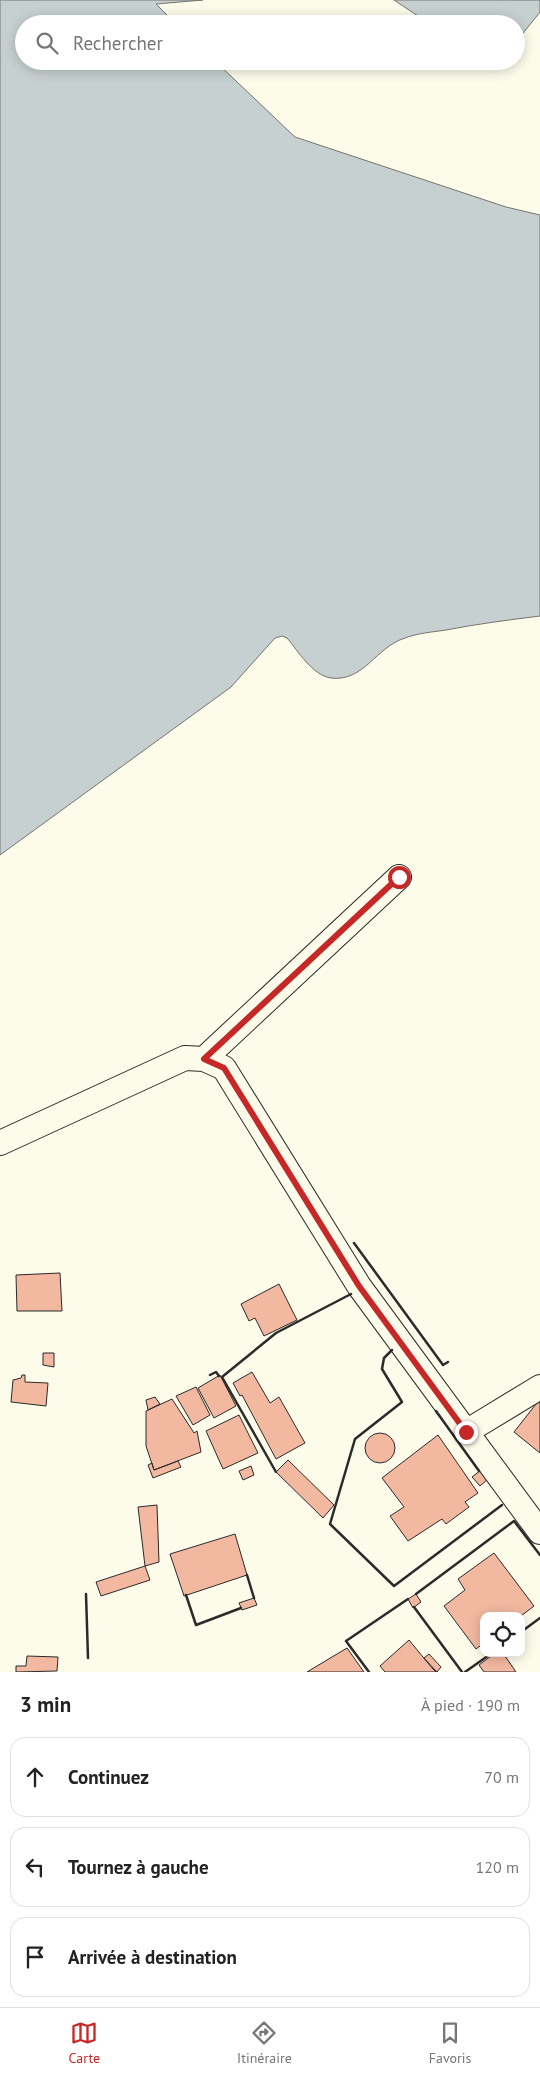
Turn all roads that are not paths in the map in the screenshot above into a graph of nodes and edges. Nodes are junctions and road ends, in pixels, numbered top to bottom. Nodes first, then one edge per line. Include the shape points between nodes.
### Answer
1 (399, 877) dead end
2 (204, 1059) junction
3 (0, 1143) edge
4 (540, 1387) edge
5 (466, 1432) junction
6 (540, 1532) edge

1 - 2 street
2 - 3 street via 185,1058
2 - 5 street via 224,1068 359,1286
4 - 5 street
5 - 6 street

